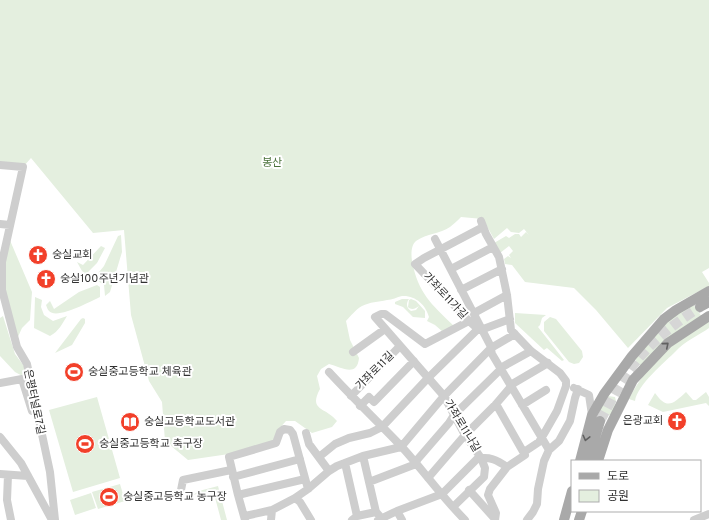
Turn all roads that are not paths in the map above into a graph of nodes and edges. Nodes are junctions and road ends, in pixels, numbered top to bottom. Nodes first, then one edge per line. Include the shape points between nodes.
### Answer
1 (0, 165) edge
2 (0, 224) edge
3 (10, 225) junction
4 (435, 239) dead end
5 (493, 247) junction
6 (440, 250) junction
7 (450, 269) junction
8 (502, 269) junction
9 (461, 290) junction
10 (709, 291) edge
11 (507, 295) junction
12 (474, 313) junction
13 (709, 316) edge
14 (375, 317) joint
15 (510, 319) junction
16 (469, 321) junction
17 (385, 329) junction
18 (480, 329) junction
19 (515, 334) junction
20 (400, 346) junction
21 (491, 348) junction
22 (531, 351) junction
23 (353, 352) dead end
24 (632, 356) junction
25 (414, 361) junction
26 (548, 363) junction
27 (647, 365) junction
28 (501, 370) junction
29 (621, 371) junction
30 (328, 372) dead end
31 (428, 378) junction
32 (633, 380) junction
33 (0, 383) edge
34 (566, 383) junction
35 (512, 387) junction
36 (578, 389) junction
37 (546, 390) dead end
38 (350, 396) junction
39 (444, 396) junction
40 (599, 402) junction
41 (496, 404) junction
42 (522, 405) junction
43 (360, 406) junction
44 (559, 407) junction
45 (572, 414) junction
46 (616, 414) junction
47 (454, 415) junction
48 (37, 418) junction
49 (596, 418) junction
50 (382, 427) junction
51 (306, 433) dead end
52 (466, 435) junction
53 (0, 437) edge
54 (542, 437) junction
55 (401, 447) junction
56 (549, 450) junction
57 (524, 454) junction
58 (363, 456) junction
59 (319, 457) junction
60 (481, 458) junction
61 (300, 459) junction
62 (580, 460) edge
63 (588, 460) edge
64 (598, 460) edge
65 (345, 463) junction
66 (416, 464) junction
67 (507, 467) junction
68 (329, 471) junction
69 (232, 473) junction
70 (4, 475) edge
71 (28, 476) junction
72 (428, 478) junction
73 (305, 479) junction
74 (369, 482) junction
75 (308, 489) junction
76 (181, 490) dead end
77 (469, 490) junction
78 (442, 494) junction
79 (571, 495) edge
80 (238, 496) junction
81 (295, 498) junction
82 (452, 507) junction
83 (272, 510) junction
84 (397, 511) junction
85 (709, 514) edge
86 (245, 518) edge
87 (355, 518) edge
88 (380, 518) edge
89 (495, 519) edge
90 (529, 519) edge
91 (11, 520) edge
92 (52, 520) edge
93 (55, 520) edge
94 (272, 520) edge
95 (311, 520) edge
96 (402, 520) edge
97 (465, 520) edge
98 (564, 520) edge
99 (694, 520) edge

1 - 3 street, 은평터널로7길 via 22,167
2 - 3 street
3 - 48 street, 은평터널로7길 via 2,262 2,290 17,347 27,364
4 - 6 street, 가좌로11가길
5 - 6 street, 가좌로11가길 via 482,224
5 - 7 street, 가좌로11가길
5 - 8 street
6 - 7 street, 가좌로11가길
6 - 16 street, 가좌로11가길 via 415,264
7 - 9 street, 가좌로11가길
8 - 9 street, 가좌로11가길
8 - 11 street
9 - 12 street, 가좌로11가길
10 - 24 main road via 664,319
11 - 12 street
11 - 15 street
12 - 18 street, 가좌로11가길
27 -> 13 main road via 668,343
14 - 16 street, 가좌로11가길 via 385,314 425,344
14 - 17 street, 가좌로11나길
15 - 18 street
15 - 19 street via 511,330
16 - 18 street
17 - 20 street, 가좌로11나길
17 - 23 street
18 - 21 street, 가좌로11가길
18 - 31 street
19 - 21 street
19 - 22 street
20 - 25 street, 가좌로11나길
20 - 38 street, 가좌로11길
21 - 28 street, 가좌로11가길
21 - 39 street
22 - 26 street
22 - 28 street
24 - 27 main road via 632,363 636,366
24 - 29 main road
25 - 31 street, 가좌로11나길
25 - 43 street, 가좌로11길 via 374,402 369,397
26 - 34 street via 560,373
26 - 35 street via 514,383
27 - 32 main road
28 - 35 street, 가좌로11가길
28 - 47 street
29 - 32 main road via 621,377 625,381
29 - 40 main road
30 - 38 street, 가좌로11길
31 - 39 street, 가좌로11나길
31 - 50 street
32 - 46 main road
33 - 48 street via 22,379 31,410
34 - 36 street
34 - 44 street
35 - 41 street
35 - 42 street, 가좌로11가길
36 - 45 street
36 - 49 street via 590,396
37 - 42 street
38 - 43 street, 가좌로11길
39 - 47 street, 가좌로11나길
39 - 55 street
40 - 46 main road via 608,394 614,394 618,399
40 - 49 main road
41 - 52 street
41 - 57 street
42 - 54 street, 가좌로11가길
43 - 50 street, 가좌로11길
44 - 45 street
44 - 54 street
45 - 56 street via 559,441
46 - 64 main road
47 - 52 street, 가좌로11나길
47 - 66 street
48 - 93 street, 은평터널로7길 via 50,472
49 -> 62 main road
49 - 63 main road
50 - 55 street, 가좌로11길
50 - 59 street via 335,444
51 - 59 street via 309,444
52 - 60 street, 가좌로11나길
52 - 72 street
53 - 71 street
54 - 56 street, 가좌로11가길
54 - 57 street
55 - 58 street
55 - 66 street, 가좌로11길
56 - 90 street via 544,461 537,504
57 - 67 street
58 - 65 street
58 - 74 street
59 - 68 street
60 - 67 street, 가좌로11나길 via 498,461
60 - 77 street via 485,468 484,477
60 - 78 street via 474,460
61 - 69 street
61 - 69 street via 293,434 290,430 284,429 276,443 229,457
61 - 73 street
65 - 68 street
65 - 87 street
66 - 72 street, 가좌로11길
66 - 74 street
67 - 89 street via 490,489 488,496 496,513
68 - 75 street
69 - 76 street via 183,480
69 - 80 street
70 - 71 street
70 - 91 street
71 - 92 street
72 - 78 street, 가좌로11길
73 - 75 street
73 - 80 street
74 - 88 street
75 - 81 street
77 - 82 street
77 - 89 street
78 - 82 street, 가좌로11길
78 - 84 street
79 - 98 main road
80 - 86 street
81 - 83 street
81 - 95 street
82 - 97 street, 가좌로11길
83 - 86 street
83 - 94 street
84 - 88 street
84 - 96 street
85 - 99 street
87 - 88 street

